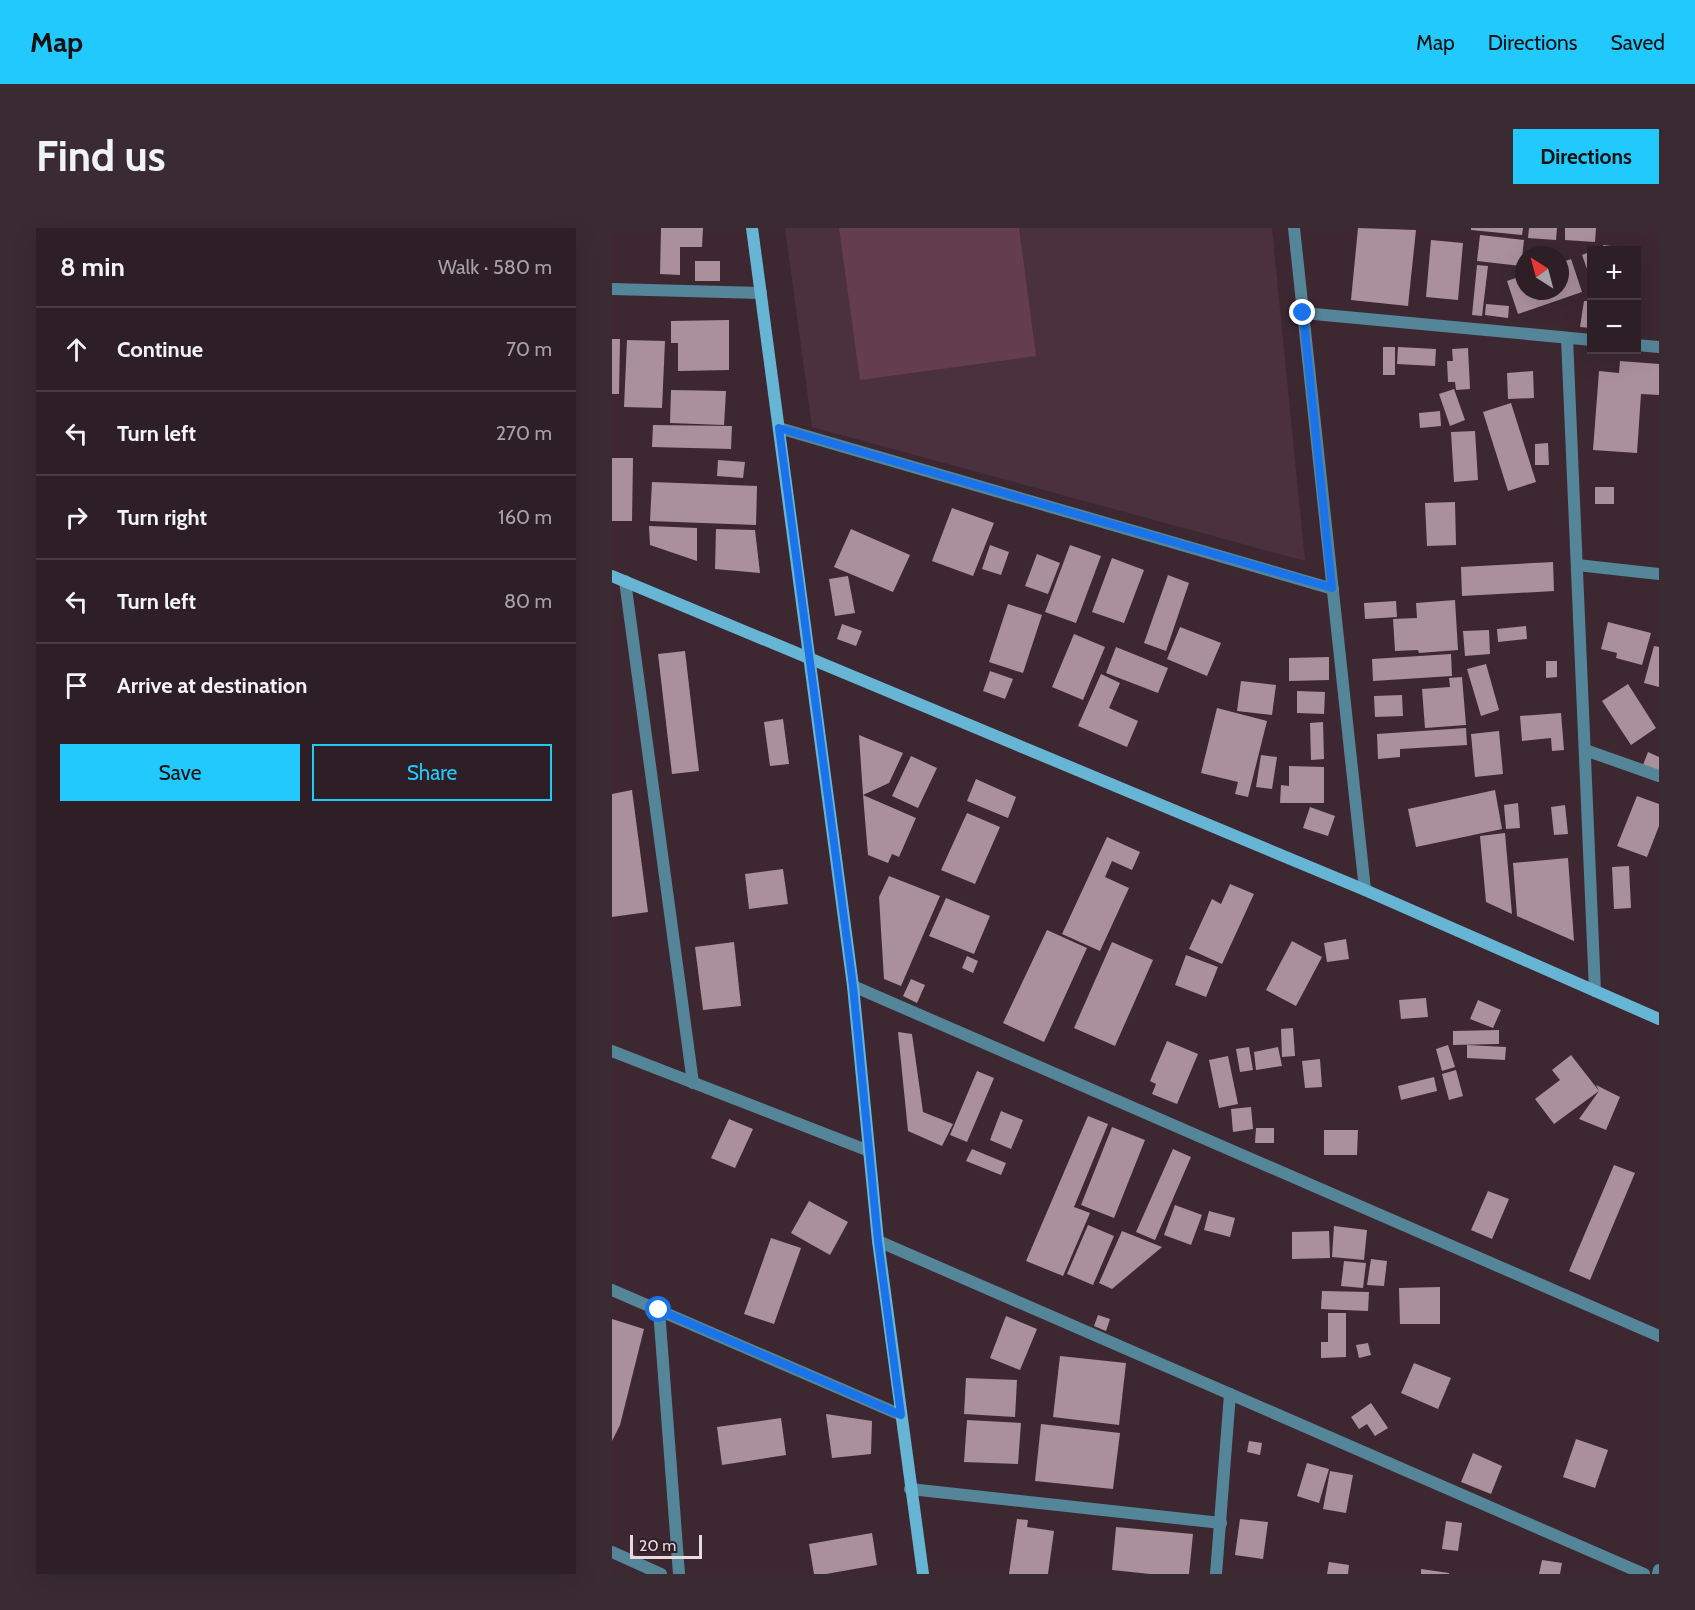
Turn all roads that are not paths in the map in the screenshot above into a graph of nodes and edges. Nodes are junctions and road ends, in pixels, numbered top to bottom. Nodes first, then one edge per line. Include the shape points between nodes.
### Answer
1 (752, 228) edge
2 (1294, 228) edge
3 (612, 289) edge
4 (761, 293) junction
5 (1303, 313) junction
6 (1567, 338) junction
7 (1587, 340) edge
8 (1641, 345) edge
9 (1659, 347) edge
10 (779, 428) junction
11 (1577, 565) junction
12 (1659, 574) edge
13 (612, 576) edge
14 (625, 581) junction
15 (1332, 588) junction
16 (810, 660) junction
17 (1585, 750) junction
18 (1659, 776) edge
19 (1365, 890) junction
20 (853, 986) junction
21 (1595, 991) junction
22 (1659, 1019) edge
23 (612, 1051) edge
24 (693, 1083) junction
25 (869, 1151) junction
26 (878, 1241) junction
27 (612, 1290) edge
28 (659, 1310) junction
29 (1659, 1336) edge
30 (1230, 1394) junction
31 (901, 1415) junction
32 (910, 1489) junction
33 (1221, 1523) junction
34 (612, 1552) edge
35 (1659, 1570) edge
36 (661, 1574) edge
37 (678, 1574) edge
38 (923, 1574) edge
39 (1216, 1574) edge
40 (1644, 1574) edge
41 (1658, 1574) edge

1 - 4 street
2 - 5 street
3 - 4 street
4 - 10 street
5 - 6 street
5 - 15 street
6 - 7 street
6 - 11 street
8 - 9 street
10 - 15 street
10 - 16 street
11 - 12 street
11 - 17 street
13 - 14 street
14 - 16 street
14 - 24 street
15 - 19 street
16 - 19 street
16 - 20 street
17 - 18 street
17 - 21 street
19 - 21 street
20 - 25 street
20 - 29 street
21 - 22 street
23 - 24 street
24 - 25 street
25 - 26 street
26 - 30 street
26 - 31 street
27 - 28 street
28 - 31 street
28 - 37 street
30 - 33 street
30 - 40 street
31 - 32 street
32 - 33 street
32 - 38 street
33 - 39 street
34 - 36 street
35 - 41 street

